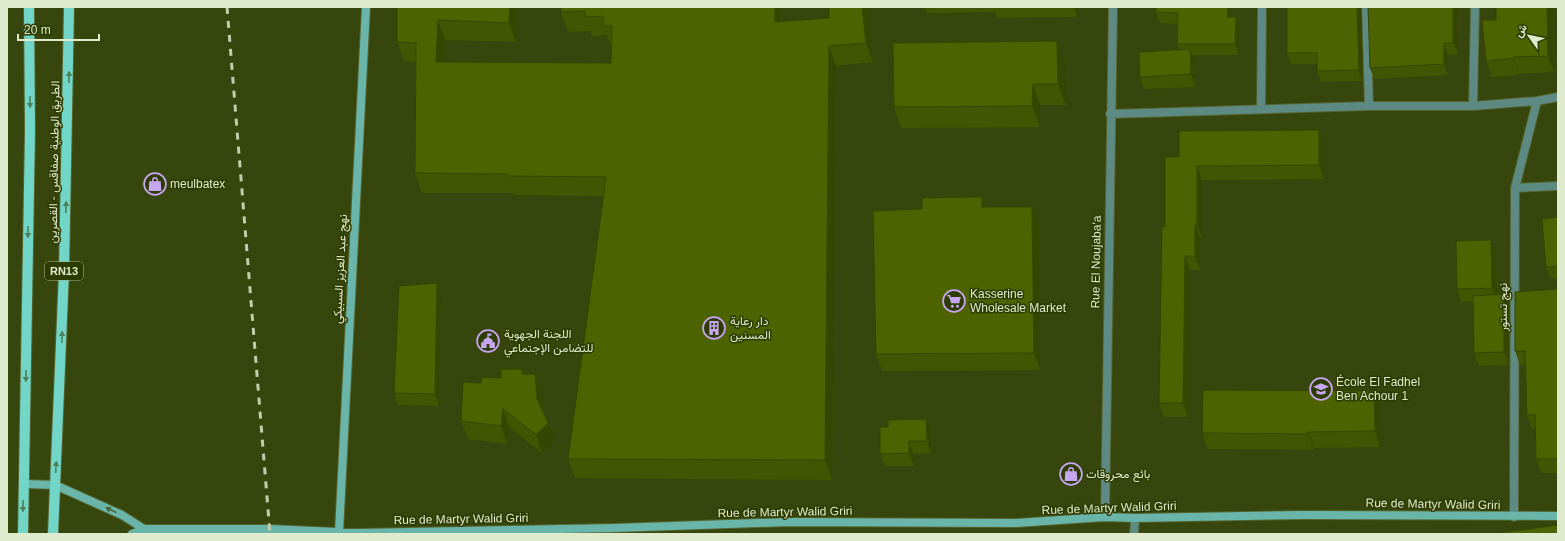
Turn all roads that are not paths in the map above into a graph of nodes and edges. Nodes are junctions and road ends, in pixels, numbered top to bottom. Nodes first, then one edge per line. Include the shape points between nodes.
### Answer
1 (29, 7) edge
2 (69, 7) edge
3 (366, 7) edge
4 (1113, 7) edge
5 (1262, 7) edge
6 (1366, 7) edge
7 (1475, 7) edge
8 (1558, 97) edge
9 (1536, 101) junction
10 (1369, 106) junction
11 (1473, 106) junction
12 (1261, 109) junction
13 (1110, 114) junction
14 (1558, 186) edge
15 (1515, 188) junction
16 (24, 484) junction
17 (55, 484) junction
18 (1558, 516) edge
19 (1105, 517) junction
20 (1514, 517) junction
21 (1135, 518) junction
22 (144, 529) junction
23 (339, 532) junction
24 (311, 533) edge
25 (23, 534) edge
26 (53, 534) edge
27 (132, 534) edge
28 (359, 534) edge
29 (1134, 534) edge

1 -> 16 main road, الطريق الوطنية صفاقس - القصرين / RN13 via 30,131
17 -> 2 main road, الطريق الوطنية صفاقس - القصرين / RN13 via 64,271
3 - 23 street, نهج عبد العزيز السبيكي
4 - 13 street, Rue El Noujaba'a
5 - 12 street
6 - 10 street
7 - 11 street
8 - 9 street
9 - 11 street
9 - 15 street, نهج تستور
10 - 11 street
10 - 12 street
12 - 13 street
13 - 19 street, Rue El Noujaba'a
14 - 15 street
15 - 20 street, نهج تستور
16 - 17 street
16 -> 25 main road, الطريق الوطنية صفاقس - القصرين / RN13
22 -> 17 street via 122,515
17 - 26 main road, الطريق الوطنية صفاقس - القصرين / RN13
18 - 20 street, Rue de Martyr Walid Griri
19 - 21 street, Rue de Martyr Walid Griri
19 - 28 street, Rue de Martyr Walid Griri via 1016,523 789,522
20 - 21 street, Rue de Martyr Walid Griri via 1303,515
21 - 29 street
22 - 24 street, Rue de Martyr Walid Griri via 270,529
22 - 27 street
23 - 24 street, Rue de Martyr Walid Griri
23 - 28 street, Rue de Martyr Walid Griri

